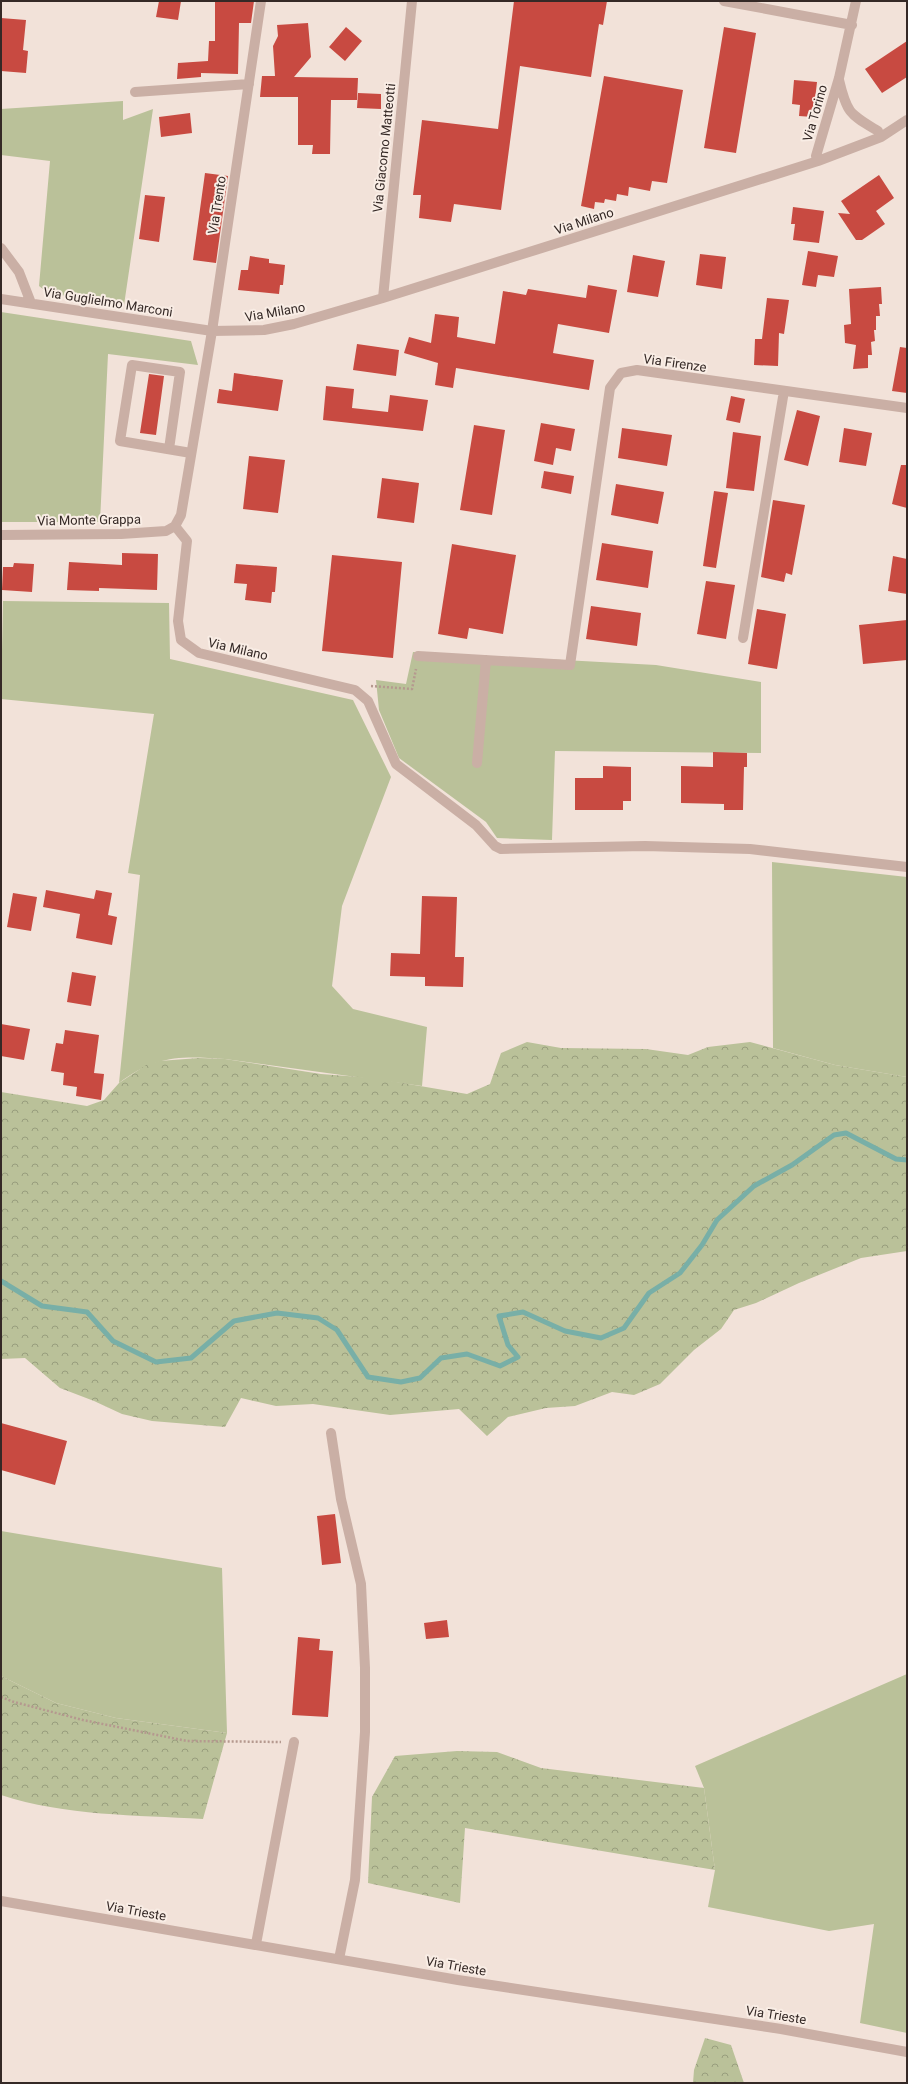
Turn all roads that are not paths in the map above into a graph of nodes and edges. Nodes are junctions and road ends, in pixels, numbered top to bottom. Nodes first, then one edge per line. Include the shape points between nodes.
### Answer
1 (262, 1) edge
2 (412, 1) edge
3 (724, 1) edge
4 (856, 1) edge
5 (852, 25) junction
6 (839, 78) junction
7 (249, 84) junction
8 (135, 92) dead end
9 (906, 121) edge
10 (878, 131) junction
11 (816, 156) junction
12 (798, 166) junction
13 (1, 248) edge
14 (383, 298) junction
15 (1, 299) edge
16 (30, 303) junction
17 (212, 331) junction
18 (784, 391) junction
19 (907, 408) edge
20 (168, 449) junction
21 (191, 453) junction
22 (175, 526) junction
23 (1, 535) edge
24 (743, 638) dead end
25 (418, 656) road end
26 (486, 660) junction
27 (477, 763) dead end
28 (907, 867) edge
29 (331, 1433) dead end
30 (294, 1742) road end
31 (1, 1901) edge
32 (256, 1944) junction
33 (339, 1959) junction
34 (907, 2052) edge

1 - 7 street, Via Trento
2 - 14 street, Via Giacomo Matteotti
3 - 5 street
4 - 5 street, Via Torino
5 - 6 street, Via Torino
6 - 10 street, Via Torino via 844,100 852,116
6 - 11 street, Via Torino
7 - 8 street
7 - 17 street, Via Trento
9 - 10 street, Via Milano
9 - 12 street, Via Milano via 881,137
10 - 11 street, Via Milano
11 - 12 street, Via Milano
12 - 14 street, Via Milano
13 - 16 street via 19,272
14 - 17 street, Via Milano via 264,330
15 - 16 street, Via Guglielmo Marconi
16 - 17 street, Via Guglielmo Marconi
17 - 21 street
18 - 19 street, Via Firenze
18 - 24 street
18 - 26 street, Via Firenze via 637,370 621,373 610,388 570,665
20 - 20 street via 120,442 132,365 180,372
20 - 21 street
21 - 22 street via 181,515
22 - 23 street, Via Monte Grappa via 166,531 121,534
22 - 28 street, Via Milano via 188,541 178,621 181,640 199,653 355,690 368,701 396,764 476,825 501,849 645,846 750,849
25 - 26 street
26 - 27 street
29 - 33 street via 341,1499 361,1584 365,1668 365,1732 355,1880
30 - 32 street
31 - 32 street, Via Trieste
32 - 33 street, Via Trieste
33 - 34 street, Via Trieste via 458,1980 781,2029

